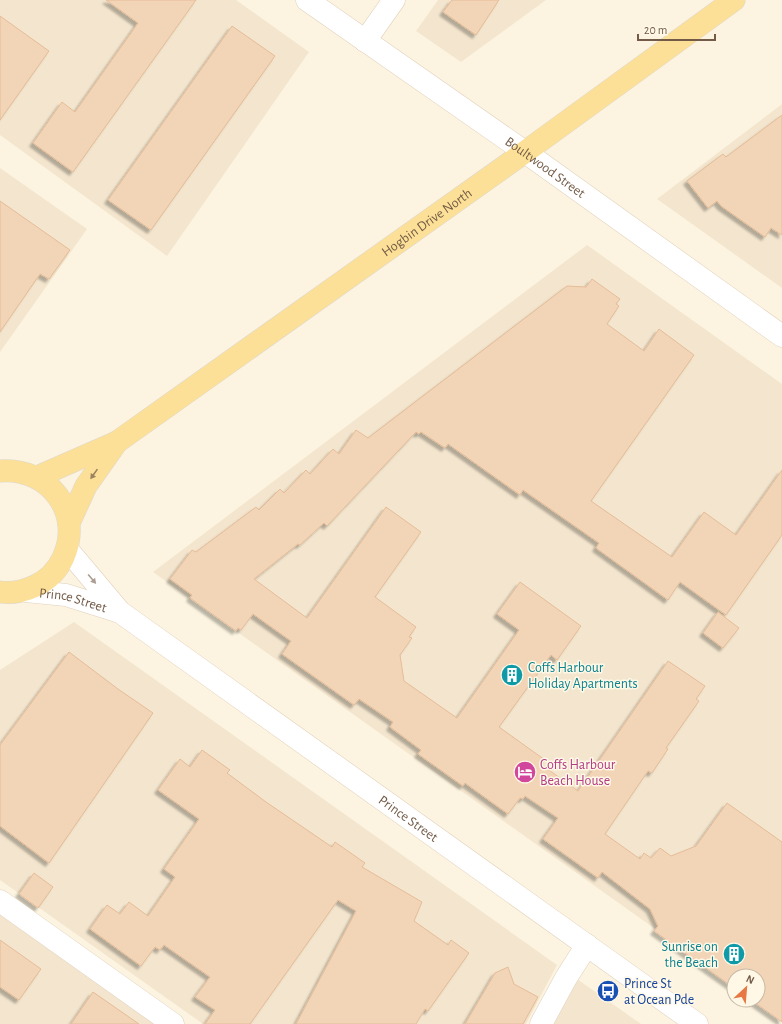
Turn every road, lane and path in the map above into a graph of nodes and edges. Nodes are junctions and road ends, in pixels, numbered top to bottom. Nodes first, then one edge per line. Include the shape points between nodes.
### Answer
1 (307, 0) edge
2 (394, 0) edge
3 (734, 0) edge
4 (365, 42) junction
5 (525, 152) junction
6 (782, 336) edge
7 (117, 442) junction
8 (0, 471) edge
9 (37, 477) junction
10 (69, 523) junction
11 (67, 549) junction
12 (26, 591) junction
13 (0, 592) edge
14 (120, 612) junction
15 (0, 901) edge
16 (587, 945) junction
17 (173, 1024) edge
18 (541, 1024) edge
19 (697, 1024) edge

1 - 4 street, Boultwood Street
2 - 4 street
3 - 5 main road, Hogbin Drive North
4 - 5 street, Boultwood Street
5 - 6 street, Boultwood Street
5 - 7 main road, Hogbin Drive North
7 - 9 main road, Hogbin Drive North
7 -> 10 main road, Hogbin Drive North via 86,486
8 - 9 main road via 19,471
9 - 10 main road via 52,489 63,504
10 - 11 main road
11 - 12 main road via 58,567 44,582
11 -> 14 street, Prince Street
12 - 13 main road
12 - 14 street, Prince Street via 66,595
14 - 16 street, Prince Street
15 - 17 street
16 - 18 street
16 - 19 street, Prince Street

